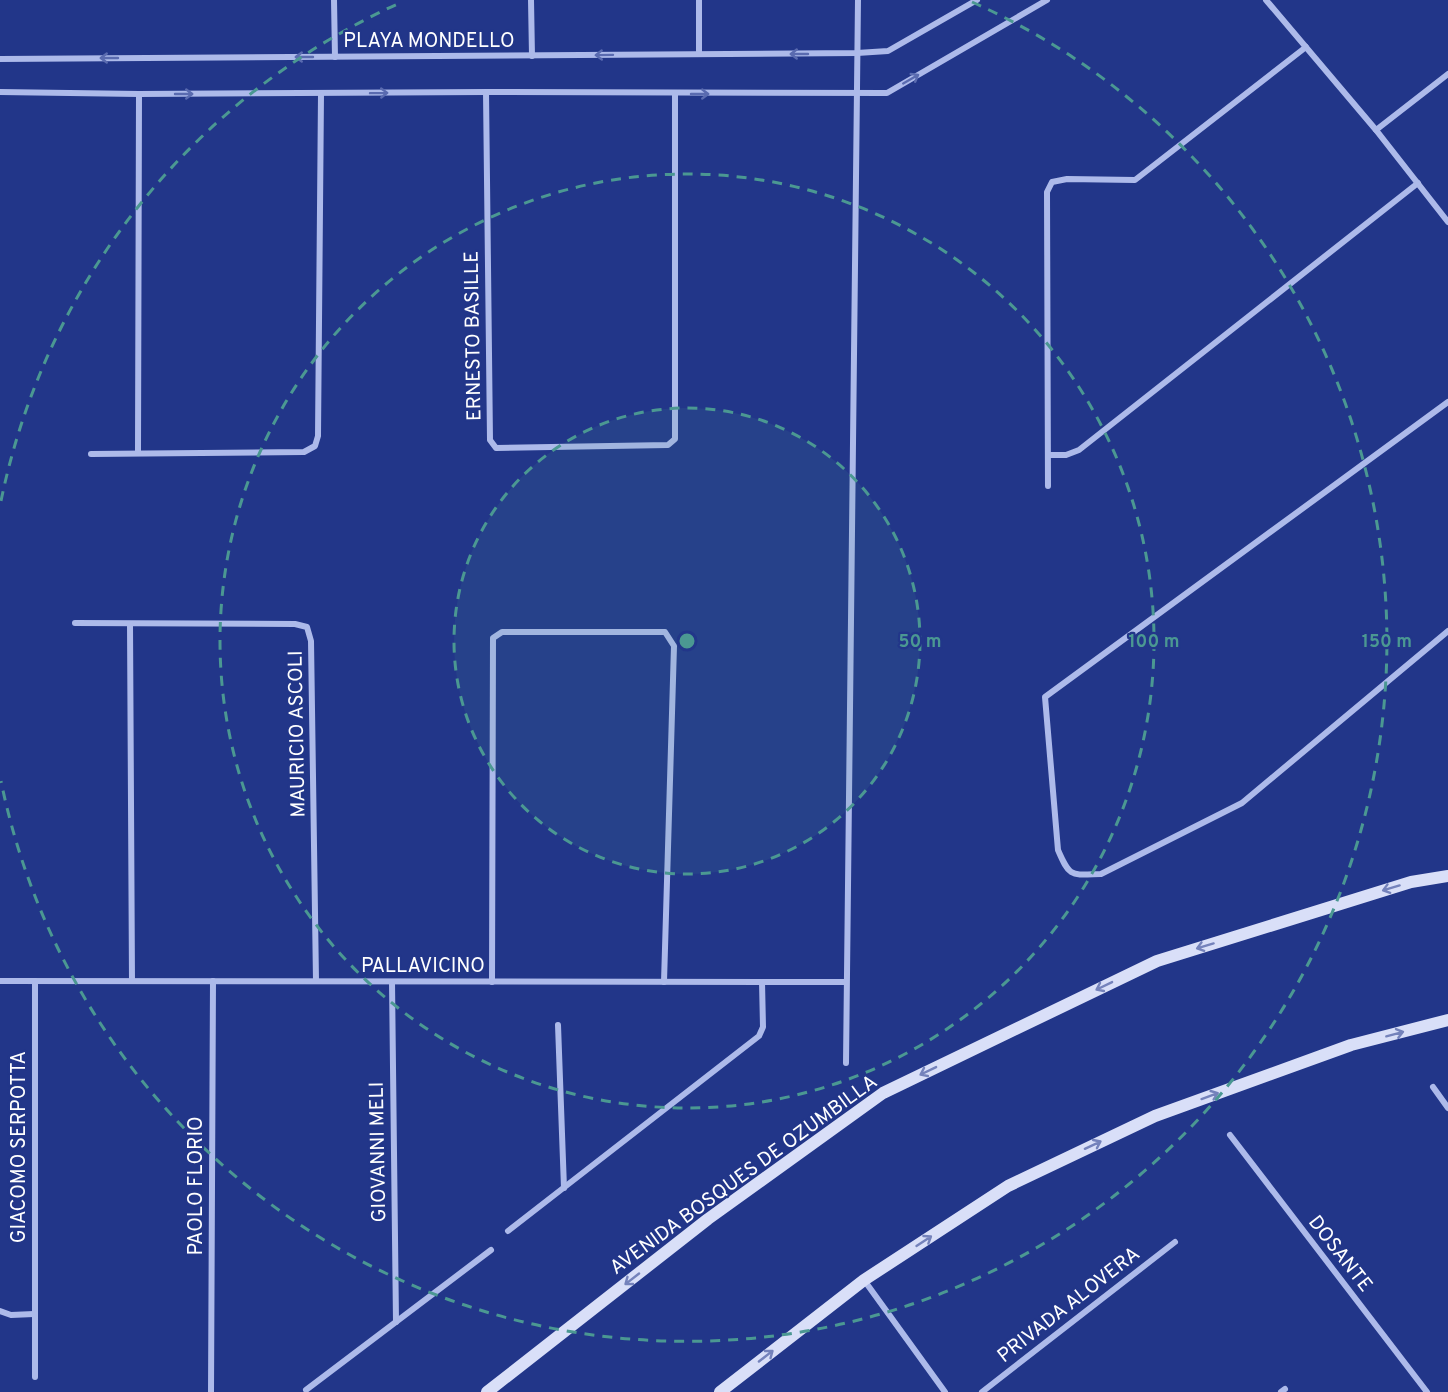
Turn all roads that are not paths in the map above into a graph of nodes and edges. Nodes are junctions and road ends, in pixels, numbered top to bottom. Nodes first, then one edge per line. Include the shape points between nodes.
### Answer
1 (334, 0) edge
2 (531, 0) edge
3 (699, 0) edge
4 (858, 0) edge
5 (977, 0) edge
6 (1047, 0) edge
7 (1266, 0) edge
8 (1306, 47) junction
9 (857, 53) junction
10 (699, 54) junction
11 (532, 56) junction
12 (335, 57) junction
13 (0, 59) edge
14 (1448, 74) edge
15 (0, 92) edge
16 (486, 92) junction
17 (675, 93) junction
18 (139, 94) junction
19 (321, 94) junction
20 (857, 95) junction
21 (1376, 130) junction
22 (1418, 183) junction
23 (1448, 222) edge
24 (1448, 402) edge
25 (138, 452) junction
26 (91, 454) dead end
27 (1048, 455) junction
28 (1048, 486) dead end
29 (75, 623) dead end
30 (130, 624) junction
31 (1448, 631) edge
32 (1448, 876) edge
33 (0, 981) edge
34 (35, 981) junction
35 (132, 981) junction
36 (213, 981) junction
37 (316, 981) junction
38 (392, 982) junction
39 (492, 982) junction
40 (664, 982) junction
41 (762, 982) junction
42 (846, 982) junction
43 (1448, 1020) edge
44 (558, 1025) dead end
45 (846, 1063) dead end
46 (1433, 1087) dead end
47 (1448, 1108) edge
48 (1230, 1135) dead end
49 (564, 1188) junction
50 (508, 1231) dead end
51 (1174, 1242) dead end
52 (491, 1250) dead end
53 (864, 1280) junction
54 (0, 1311) edge
55 (34, 1314) junction
56 (396, 1322) junction
57 (35, 1377) dead end
58 (306, 1390) dead end
59 (211, 1392) edge
60 (488, 1392) edge
61 (720, 1392) edge
62 (945, 1392) edge
63 (982, 1392) edge
64 (1427, 1392) edge

1 - 12 street
2 - 11 street
3 - 10 street
4 - 9 street
5 - 9 street, PLAYA MONDELLO via 888,51
20 -> 6 street via 887,93
7 - 8 street
8 - 21 street
8 - 27 street via 1135,180 1052,182 1047,192
9 -> 10 street, PLAYA MONDELLO
9 - 20 street
10 -> 11 street, PLAYA MONDELLO
11 - 12 street, PLAYA MONDELLO
12 -> 13 street, PLAYA MONDELLO
14 - 21 street
15 - 18 street
16 - 17 street
16 - 17 street, ERNESTO BASILLE via 490,440 496,448 668,445 675,439
19 -> 16 street
17 -> 20 street
18 -> 19 street
18 - 25 street
19 - 25 street via 315,446 304,452
20 - 42 street
21 - 22 street
22 - 23 street
22 - 27 street via 1078,450
24 - 31 street via 1045,697 1058,850 1066,869 1077,875 1101,874 1242,803
25 - 26 street
27 - 28 street
29 - 30 street, MAURICIO ASCOLI
30 - 35 street
30 - 37 street, MAURICIO ASCOLI via 307,627 311,641
32 -> 60 main road, AVENIDA BOSQUES DE OZUMBILLA via 1411,882 1157,961 883,1093 708,1219
33 - 34 street, PALLAVICINO
34 - 35 street, PALLAVICINO
34 - 55 street, GIACOMO SERPOTTA
35 - 36 street, PALLAVICINO
36 - 37 street, PALLAVICINO
36 - 59 street, PAOLO FLORIO
37 - 38 street, PALLAVICINO
38 - 39 street, PALLAVICINO
38 - 56 street, GIOVANNI MELI
39 - 40 street, PALLAVICINO
39 - 40 street via 493,638 502,632 665,632 674,646
40 - 41 street, PALLAVICINO
41 - 42 street, PALLAVICINO
41 - 49 street via 764,1028 759,1036
42 - 45 street
53 -> 43 main road via 1008,1186 1155,1116 1351,1045
44 - 49 street
46 - 47 street
48 - 64 street, DOSANTE
49 - 50 street
51 - 63 street, PRIVADA ALOVERA
52 - 56 street
61 -> 53 main road
53 - 62 street
54 - 55 street via 11,1315
55 - 57 street, GIACOMO SERPOTTA
56 - 58 street

